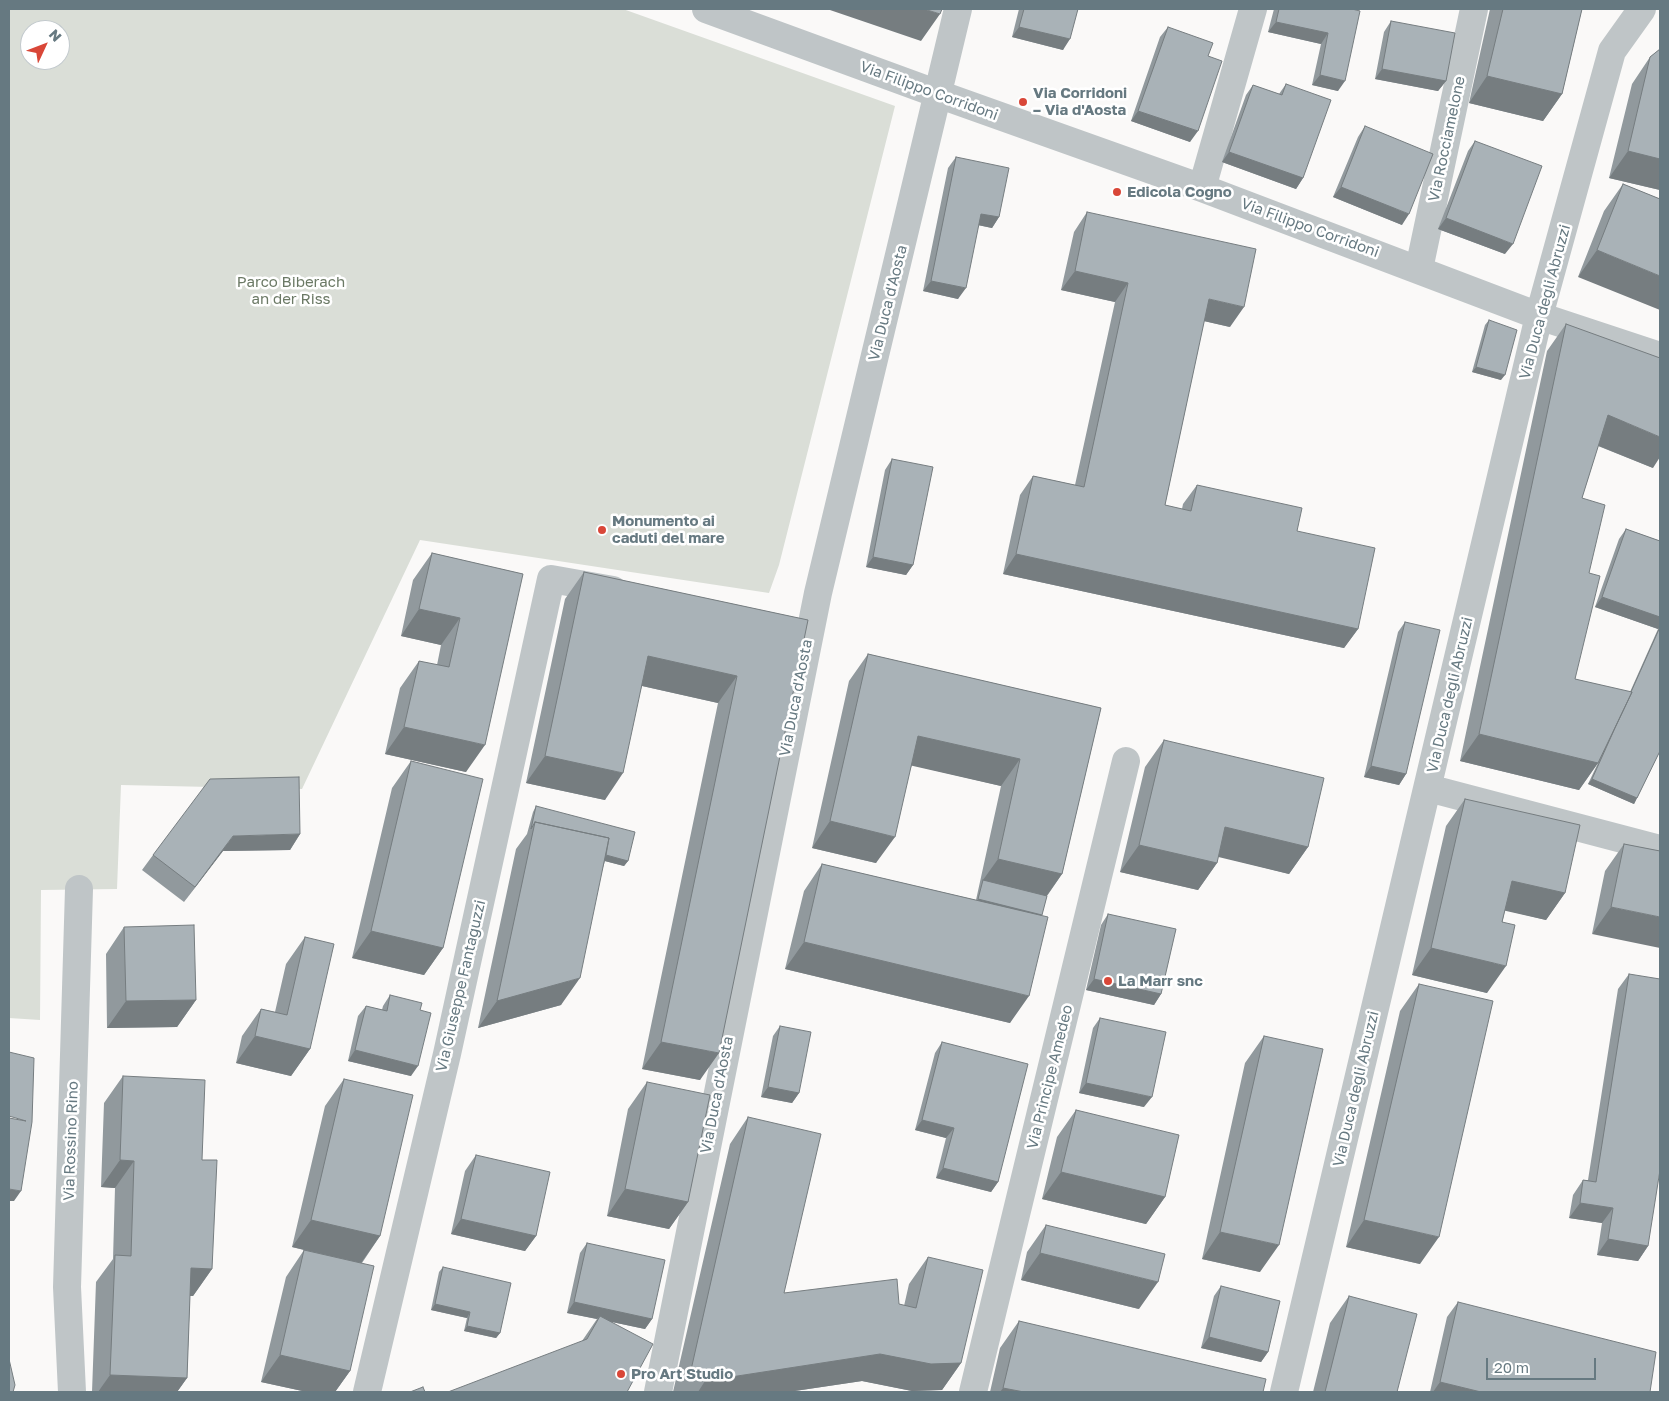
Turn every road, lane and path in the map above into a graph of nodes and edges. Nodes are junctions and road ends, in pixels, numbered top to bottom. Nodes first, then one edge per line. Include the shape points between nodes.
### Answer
1 (706, 9) edge
2 (958, 9) edge
3 (1253, 9) edge
4 (1474, 9) edge
5 (1642, 9) edge
6 (938, 94) junction
7 (1202, 188) junction
8 (1419, 269) junction
9 (1539, 316) junction
10 (1660, 356) edge
11 (638, 594) edge
12 (1126, 761) dead end
13 (1428, 788) junction
14 (1660, 849) edge
15 (79, 889) dead end
16 (72, 1392) edge
17 (368, 1392) edge
18 (658, 1392) edge
19 (973, 1392) edge
20 (1284, 1392) edge

1 - 6 street, Via Filippo Corridoni
2 - 6 street, Via Duca d'Aosta
3 - 7 street
4 - 8 street, Via Rocciamelone
5 - 9 street, Via Duca degli Abruzzi via 1612,51
6 - 7 street, Via Filippo Corridoni
6 - 18 street, Via Duca d'Aosta via 801,623
7 - 8 street, Via Filippo Corridoni
8 - 9 street, Via Filippo Corridoni
9 - 10 street, Via Filippo Corridoni
9 - 13 street, Via Duca degli Abruzzi
11 - 17 street, Via Giuseppe Fantaguzzi via 551,579 447,1054
12 - 19 street, Via Principe Amedeo
13 - 14 street
13 - 20 street, Via Duca degli Abruzzi
15 - 16 street, Via Rossino Rino via 67,1287

